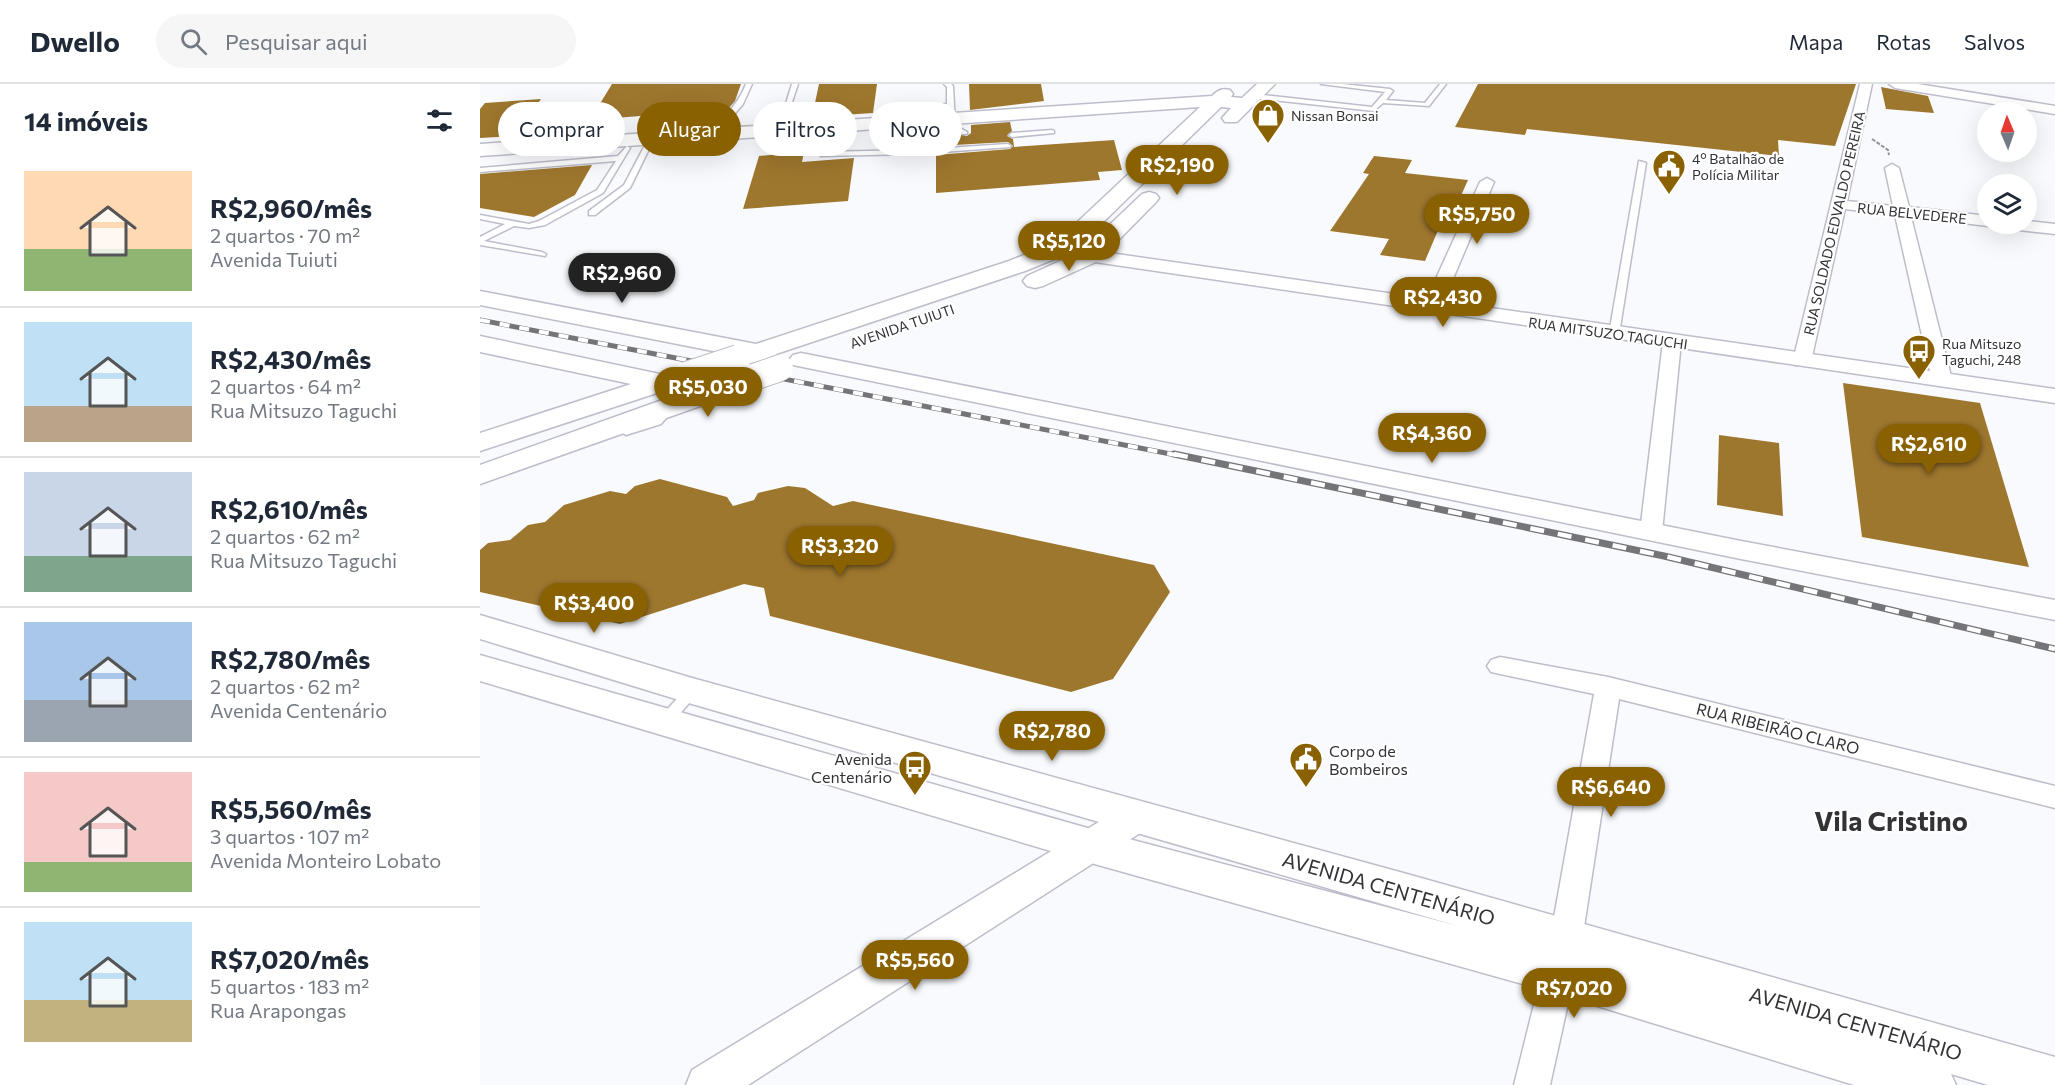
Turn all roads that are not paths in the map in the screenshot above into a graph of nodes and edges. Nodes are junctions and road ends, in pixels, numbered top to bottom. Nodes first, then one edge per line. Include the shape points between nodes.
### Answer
1 (749, 84) edge
2 (795, 84) edge
3 (947, 84) edge
4 (1235, 84) edge
5 (1324, 84) edge
6 (1443, 84) edge
7 (1866, 84) edge
8 (1895, 84) edge
9 (1252, 98) edge
10 (1381, 100) junction
11 (789, 102) edge
12 (952, 102) edge
13 (741, 104) edge
14 (1213, 104) junction
15 (2055, 110) edge
16 (962, 120) edge
17 (1052, 132) dead end
18 (1214, 134) dead end
19 (1012, 135) dead end
20 (1008, 146) dead end
21 (480, 150) edge
22 (498, 151) edge
23 (857, 152) edge
24 (498, 155) edge
25 (599, 156) edge
26 (622, 156) edge
27 (642, 156) edge
28 (480, 158) edge
29 (1642, 163) dead end
30 (1892, 168) road end
31 (480, 170) edge
32 (1165, 182) dead end
33 (1486, 182) dead end
34 (1837, 204) junction
35 (1901, 212) junction
36 (592, 213) dead end
37 (480, 218) edge
38 (1977, 220) edge
39 (513, 223) junction
40 (2037, 226) edge
41 (2055, 228) edge
42 (480, 242) edge
43 (1054, 251) junction
44 (542, 254) dead end
45 (1090, 256) junction
46 (480, 298) edge
47 (915, 300) junction
48 (1432, 307) junction
49 (940, 313) junction
50 (1614, 334) junction
51 (1672, 342) junction
52 (480, 344) edge
53 (748, 355) junction
54 (1802, 361) junction
55 (791, 364) junction
56 (1942, 380) junction
57 (673, 388) junction
58 (2055, 396) edge
59 (598, 404) junction
60 (619, 426) junction
61 (480, 442) edge
62 (480, 475) edge
63 (480, 482) edge
64 (1651, 532) junction
65 (2055, 610) edge
66 (480, 627) edge
67 (1500, 666) dead end
68 (480, 668) edge
69 (1608, 687) junction
70 (693, 691) junction
71 (664, 721) junction
72 (2055, 797) edge
73 (1138, 816) junction
74 (1091, 846) junction
75 (1562, 957) junction
76 (2031, 1078) edge
77 (708, 1085) edge
78 (1532, 1085) edge
79 (1931, 1085) edge

1 - 13 lane
2 - 11 lane
3 - 12 lane
4 - 14 main road, AVENIDA TUIUTI
5 - 10 lane via 1390,91
6 - 10 lane via 1427,105
7 - 34 street, RUA SOLDADO EDVALDO PEREIRA
8 - 15 street
9 - 10 lane via 1374,109
9 - 14 main road
9 - 18 main road
14 - 16 main road
14 - 43 main road, AVENIDA TUIUTI via 1079,233
17 - 19 lane
20 - 23 lane
21 - 22 main road
24 - 28 main road
25 - 31 lane
26 - 39 lane via 600,191 542,223
27 - 36 lane via 627,186
29 - 50 lane
30 - 35 street
32 - 45 main road, AVENIDA TUIUTI
33 - 48 street
34 - 35 street, RUA BELVEDERE
34 - 54 street, RUA SOLDADO EDVALDO PEREIRA
35 - 38 street, RUA BELVEDERE
35 - 56 street
37 - 39 lane
39 - 42 lane
40 - 41 street
42 - 44 lane
43 - 45 street, RUA MITSUZO TAGUCHI
43 - 47 main road, AVENIDA TUIUTI
45 - 48 street, RUA MITSUZO TAGUCHI
45 - 49 main road, AVENIDA TUIUTI via 1047,278
46 - 53 main road
47 - 49 main road
47 - 53 main road, AVENIDA TUIUTI
48 - 50 street, RUA MITSUZO TAGUCHI
49 - 55 main road, AVENIDA TUIUTI
50 - 51 street, RUA MITSUZO TAGUCHI
51 - 54 street, RUA MITSUZO TAGUCHI
51 - 64 street
52 - 57 main road
53 - 55 main road
53 - 57 main road, AVENIDA TUIUTI, bridge
54 - 56 street, RUA MITSUZO TAGUCHI
55 - 57 main road, AVENIDA TUIUTI, bridge via 720,389
55 - 64 street
56 - 58 street, RUA MITSUZO TAGUCHI
57 - 59 main road, AVENIDA TUIUTI
57 - 60 main road, AVENIDA TUIUTI
57 - 63 lane via 657,422
59 - 60 main road
59 - 61 main road, AVENIDA TUIUTI
60 - 62 main road, AVENIDA TUIUTI
64 - 65 street
66 - 70 main road, AVENIDA CENTENÁRIO
67 - 69 street, RUA RIBEIRÃO CLARO
68 - 71 main road, AVENIDA CENTENÁRIO
69 - 72 street, RUA RIBEIRÃO CLARO
69 - 75 street
70 - 71 lane
70 - 73 main road, AVENIDA CENTENÁRIO
71 - 74 main road, AVENIDA CENTENÁRIO
73 - 74 street
73 - 75 main road, AVENIDA CENTENÁRIO via 1407,892
74 - 75 main road, AVENIDA CENTENÁRIO
74 - 77 street
75 - 76 main road, AVENIDA CENTENÁRIO
75 - 78 street
75 - 79 main road, AVENIDA CENTENÁRIO

